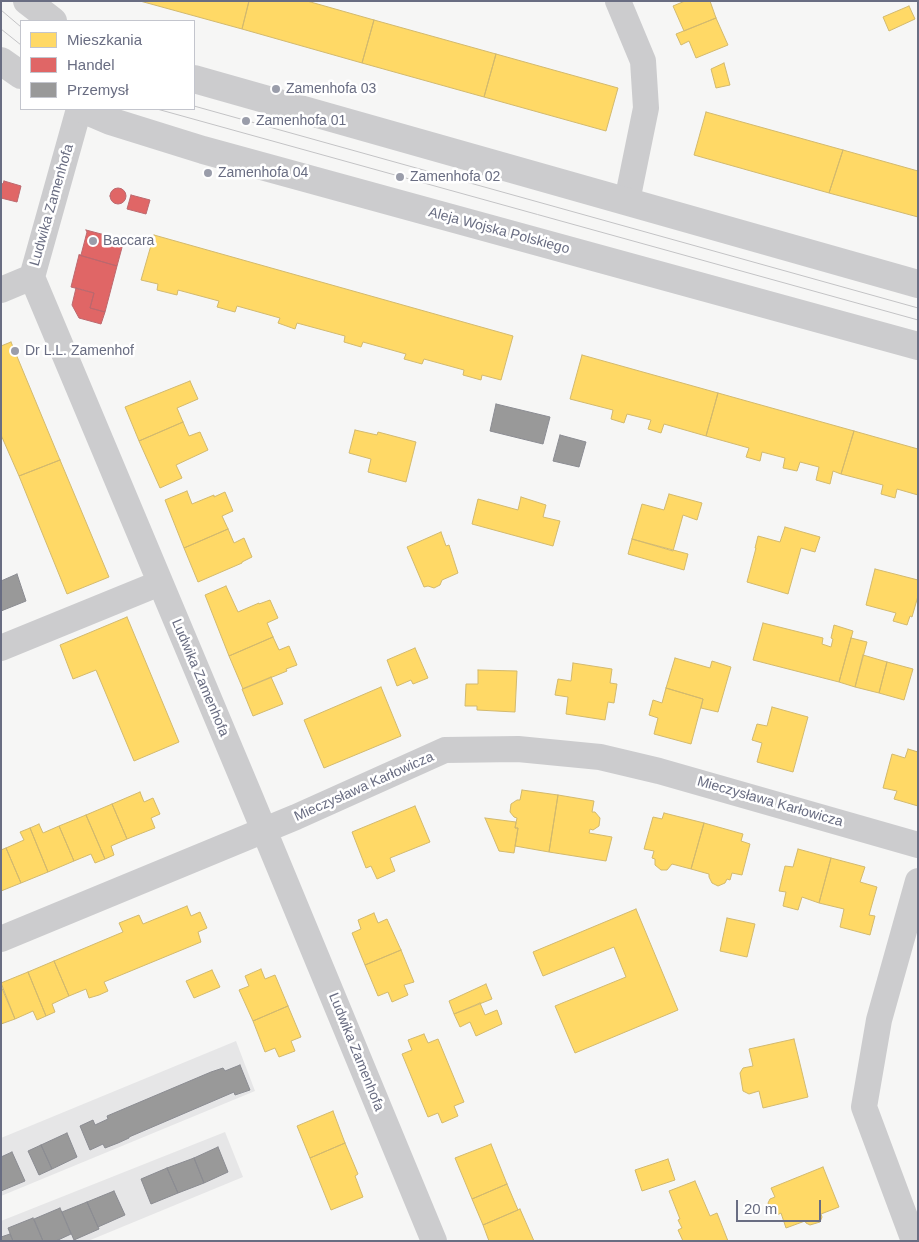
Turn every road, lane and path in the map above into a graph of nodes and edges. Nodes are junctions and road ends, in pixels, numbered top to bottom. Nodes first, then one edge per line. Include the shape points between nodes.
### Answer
1 (27, 1) edge
2 (618, 1) edge
3 (52, 20) edge
4 (1, 61) edge
5 (20, 74) edge
6 (195, 79) edge
7 (81, 110) edge
8 (83, 110) edge
9 (627, 201) junction
10 (32, 277) junction
11 (918, 284) edge
12 (1, 290) edge
13 (918, 346) edge
14 (160, 583) junction
15 (1, 648) edge
16 (264, 830) junction
17 (918, 844) edge
18 (918, 881) edge
19 (1, 939) edge
20 (434, 1241) edge
21 (914, 1241) edge

1 - 3 street
2 - 9 street via 643,61 646,108
4 - 5 street
6 - 9 street
7 - 10 street, Ludwika Zamenhofa
8 - 13 street, Aleja Wojska Polskiego via 211,152
9 - 11 street
10 - 12 street
10 - 14 street, Ludwika Zamenhofa
14 - 15 street
14 - 16 street, Ludwika Zamenhofa
16 - 17 street, Mieczysława Karłowicza via 445,750 518,749 600,757 659,771
16 - 19 street, Mieczysława Karłowicza
16 - 20 street, Ludwika Zamenhofa
18 - 21 street via 879,1020 864,1107

